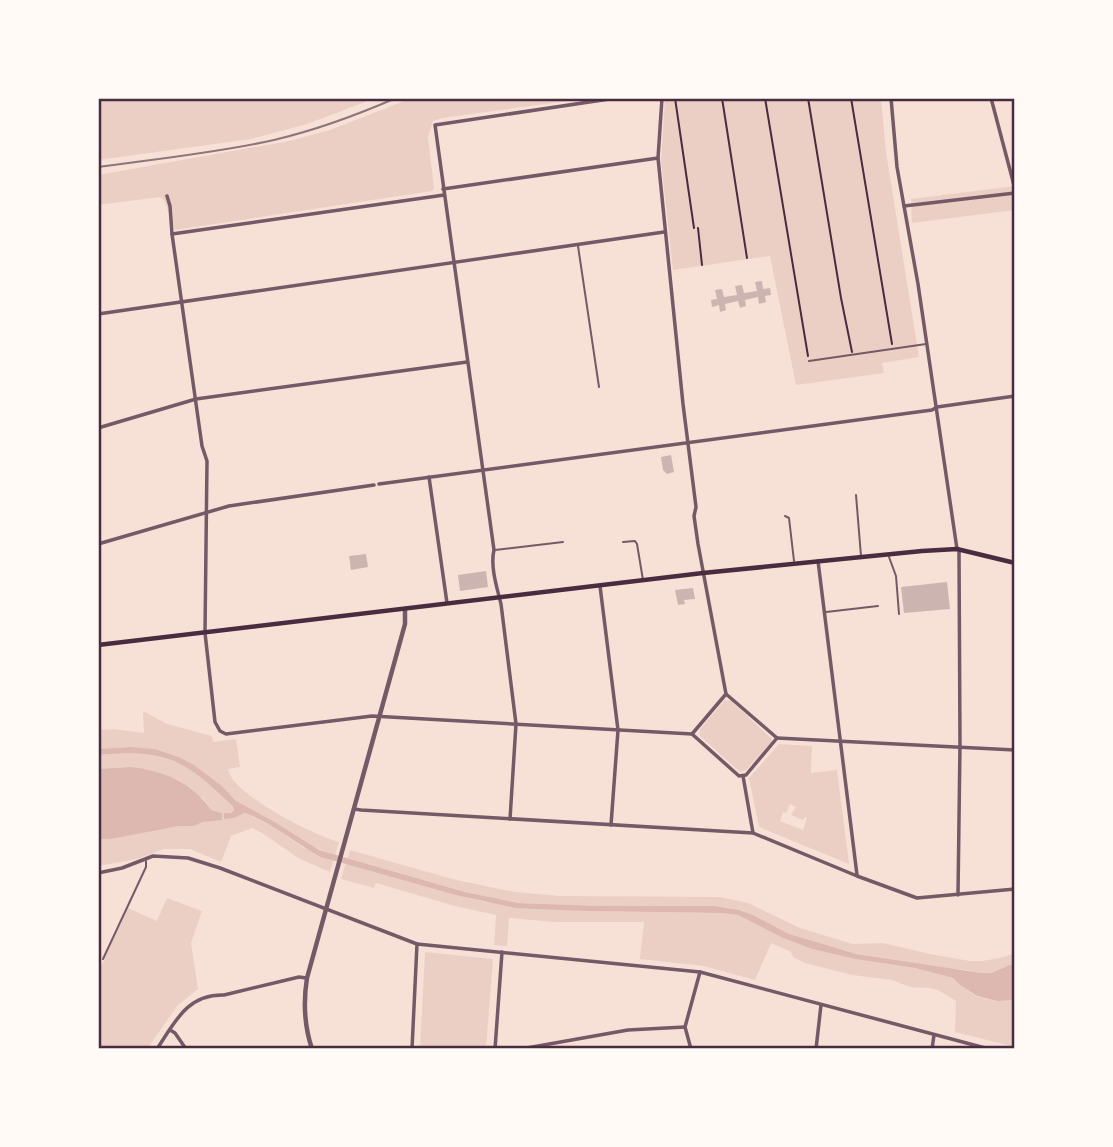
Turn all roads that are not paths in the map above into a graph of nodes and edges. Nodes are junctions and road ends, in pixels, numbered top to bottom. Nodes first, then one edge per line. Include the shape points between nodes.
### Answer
1 (616, 98) edge
2 (662, 98) edge
3 (891, 98) edge
4 (991, 98) edge
5 (658, 158) junction
6 (1015, 191) edge
7 (443, 192) junction
8 (167, 196) dead end
9 (904, 206) junction
10 (665, 232) junction
11 (172, 234) junction
12 (578, 245) junction
13 (454, 263) junction
14 (182, 302) junction
15 (98, 314) edge
16 (927, 344) junction
17 (809, 361) road end
18 (467, 362) junction
19 (599, 387) dead end
20 (1015, 396) edge
21 (196, 399) junction
22 (937, 407) junction
23 (98, 428) edge
24 (688, 442) junction
25 (483, 470) junction
26 (429, 477) junction
27 (856, 495) dead end
28 (206, 513) junction
29 (785, 516) dead end
30 (563, 542) dead end
31 (623, 542) dead end
32 (98, 544) edge
33 (958, 549) junction
34 (494, 550) junction
35 (889, 554) junction
36 (861, 556) junction
37 (818, 561) junction
38 (1015, 563) edge
39 (794, 564) junction
40 (703, 573) junction
41 (643, 581) junction
42 (600, 586) junction
43 (500, 598) junction
44 (448, 604) junction
45 (878, 606) dead end
46 (405, 610) junction
47 (825, 612) junction
48 (900, 614) dead end
49 (205, 633) junction
50 (98, 645) edge
51 (726, 694) junction
52 (380, 717) junction
53 (516, 724) junction
54 (618, 730) junction
55 (692, 734) junction
56 (777, 738) junction
57 (840, 741) junction
58 (960, 747) junction
59 (1015, 750) edge
60 (743, 776) junction
61 (354, 809) junction
62 (510, 819) junction
63 (611, 825) junction
64 (753, 833) junction
65 (146, 858) junction
66 (98, 873) edge
67 (857, 876) junction
68 (1015, 889) edge
69 (958, 895) junction
70 (327, 909) junction
71 (417, 944) junction
72 (502, 952) junction
73 (103, 959) dead end
74 (700, 972) junction
75 (307, 978) junction
76 (821, 1005) junction
77 (685, 1027) junction
78 (170, 1030) junction
79 (934, 1035) junction
80 (157, 1049) edge
81 (186, 1049) edge
82 (312, 1049) edge
83 (412, 1049) edge
84 (495, 1049) edge
85 (521, 1049) edge
86 (691, 1049) edge
87 (816, 1049) edge
88 (932, 1049) edge
89 (989, 1049) edge

1 - 7 street via 435,125
2 - 5 street
3 - 9 street
4 - 6 street
5 - 7 street
5 - 10 street
6 - 9 street
7 - 11 street
7 - 13 street
8 - 11 street
9 - 16 street
10 - 12 street
10 - 24 street
11 - 14 street
12 - 13 street
12 - 19 lane
13 - 14 street
13 - 18 street
14 - 15 street
14 - 21 street
16 - 17 lane
16 - 22 street
18 - 21 street
18 - 25 street
20 - 22 street
21 - 23 street
21 - 28 street via 207,461
22 - 24 street
22 - 33 street
24 - 25 street
24 - 40 street
25 - 26 street
25 - 34 street
26 - 28 street
26 - 44 street
27 - 36 lane
28 - 32 street
28 - 49 street
29 - 39 lane via 789,518
30 - 34 lane
31 - 41 lane via 637,544
33 - 35 main road
33 - 38 main road
33 - 58 street
34 - 43 street
35 - 36 main road
35 - 48 lane
36 - 37 main road
37 - 39 main road
37 - 47 street
39 - 40 main road
40 - 41 main road
40 - 51 street
41 - 42 main road
42 - 43 main road
42 - 54 street
43 - 44 main road
43 - 53 street
44 - 46 main road
45 - 47 lane
46 - 49 main road
46 - 52 street
47 - 57 street
49 - 50 main road
49 - 52 street via 215,722 226,734
51 - 55 street
51 - 56 street
52 - 53 street
52 - 61 street
53 - 54 street
53 - 62 street
54 - 55 street
54 - 63 street
55 - 60 street
56 - 57 street
56 - 60 street
57 - 58 street
57 - 67 street
58 - 59 street
58 - 69 street
60 - 64 street
61 - 62 street
61 - 70 street
62 - 63 street
63 - 64 street
64 - 67 street
65 - 66 street
65 - 70 street via 197,860
65 - 73 lane via 146,867
67 - 69 street via 917,898
68 - 69 street
70 - 71 street
70 - 75 street
71 - 72 street
71 - 83 street
72 - 74 street
72 - 84 street
74 - 76 street
74 - 77 street
75 - 78 street via 205,996 186,1009
75 - 82 street via 304,1014
76 - 79 street
76 - 87 street
77 - 85 street via 628,1030
77 - 86 street
78 - 80 street
78 - 81 street
79 - 88 street
79 - 89 street

